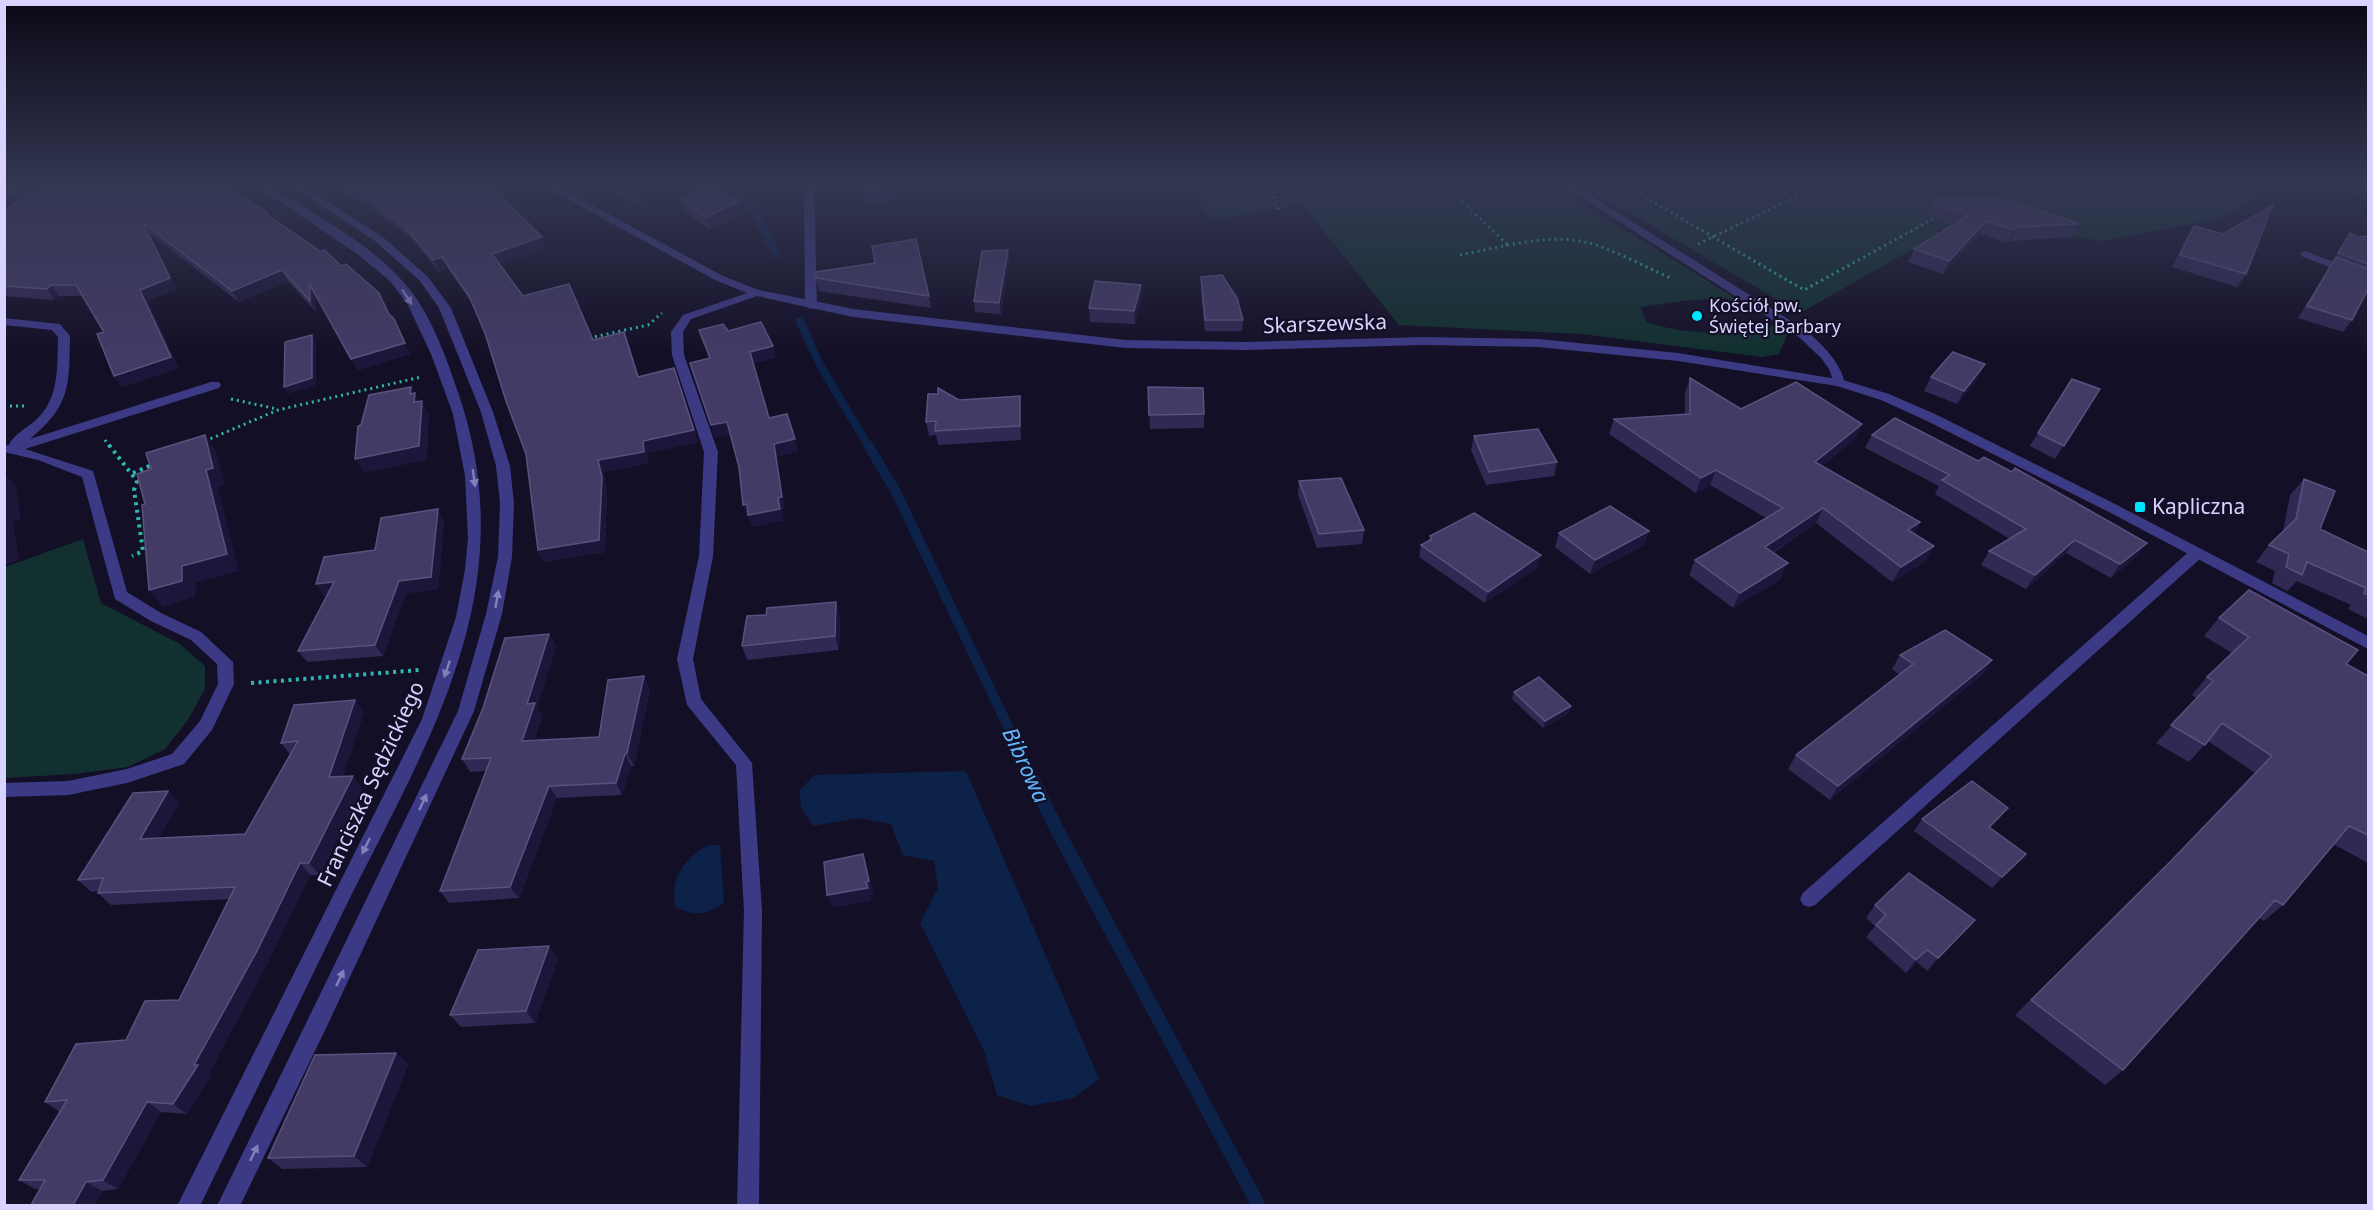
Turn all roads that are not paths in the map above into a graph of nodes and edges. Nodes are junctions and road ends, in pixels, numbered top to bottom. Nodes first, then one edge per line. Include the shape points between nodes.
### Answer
1 (345, 241) edge
2 (382, 241) edge
3 (651, 241) edge
4 (810, 241) edge
5 (1659, 241) edge
6 (2305, 254) dead end
7 (2368, 279) edge
8 (756, 293) junction
9 (811, 306) junction
10 (4, 321) edge
11 (1839, 383) junction
12 (215, 385) road end
13 (7, 449) edge
14 (2197, 553) junction
15 (2368, 643) edge
16 (4, 790) edge
17 (1809, 899) dead end
18 (188, 1206) edge
19 (228, 1206) edge
20 (748, 1206) edge

1 -> 18 street, Franciszka Sędzickiego via 396,281 421,318 444,372 471,455 476,495 467,601 430,719
19 -> 2 street via 466,711 494,614 505,557 507,503 503,466 487,412 445,308 424,279
3 - 8 street, Skarszewska
4 - 9 street
5 - 11 street via 1803,334 1826,356
6 - 7 street
8 - 9 street, Skarszewska
8 - 20 street via 687,317 677,332 678,355 711,453 706,556 685,659 693,700 744,763 753,911
9 - 11 street, Skarszewska via 923,323 1126,344 1538,344 1678,357
10 - 13 street via 56,327 64,336 62,391 56,406 43,423
11 - 14 street via 1930,417
12 - 13 street
13 - 16 street via 88,474 120,595 196,636 225,662 226,684 207,725 178,759 127,776 68,788
14 - 15 street
14 - 17 street

